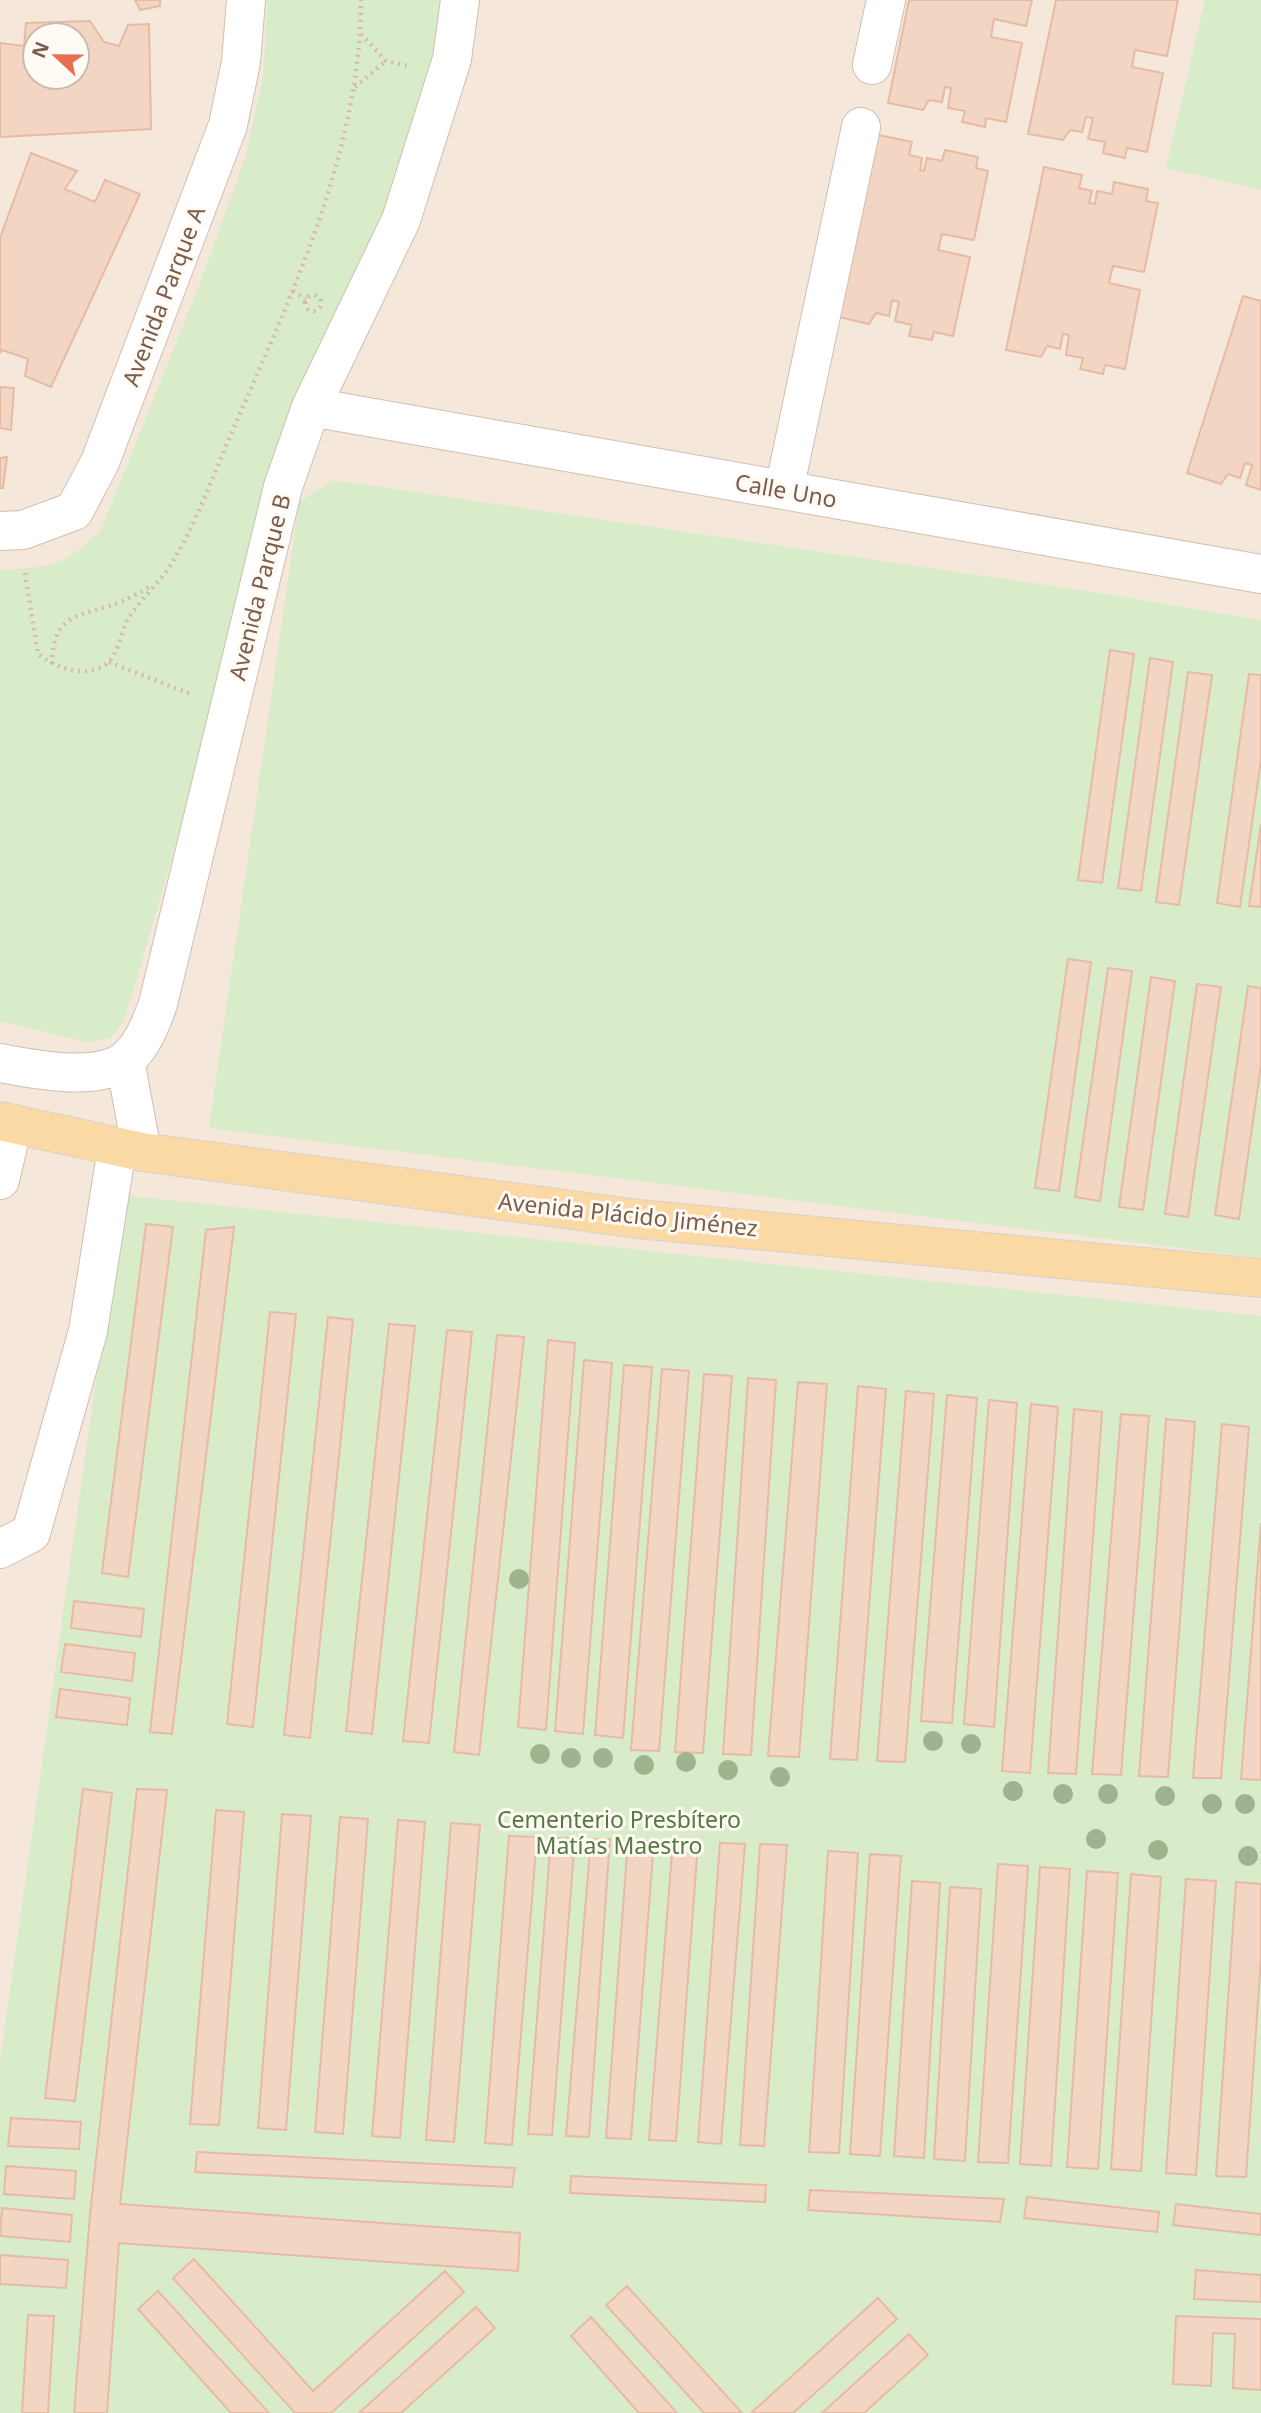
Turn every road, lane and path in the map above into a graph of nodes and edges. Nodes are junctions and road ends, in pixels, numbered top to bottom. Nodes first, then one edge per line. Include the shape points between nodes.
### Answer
1 (247, 0) edge
2 (361, 0) edge
3 (460, 0) edge
4 (886, 0) edge
5 (361, 34) junction
6 (386, 61) junction
7 (872, 65) dead end
8 (420, 68) dead end
9 (354, 89) junction
10 (861, 127) dead end
11 (293, 291) junction
12 (306, 299) dead end
13 (311, 407) junction
14 (783, 490) junction
15 (0, 531) edge
16 (25, 573) dead end
17 (1261, 574) edge
18 (156, 582) junction
19 (109, 662) junction
20 (52, 665) junction
21 (202, 698) dead end
22 (125, 1061) junction
23 (0, 1063) edge
24 (6, 1123) edge
25 (129, 1150) junction
26 (0, 1180) edge
27 (1261, 1278) edge
28 (0, 1549) edge

1 - 15 street, Avenida Parque A via 228,125 100,462 74,511 23,530
2 - 5 path
3 - 13 street, Avenida Parque B via 452,59 401,220
4 - 7 street
5 - 6 path
5 - 9 path
6 - 8 path
6 - 9 path
9 - 11 path via 327,201
10 - 14 street
11 - 12 path
11 - 18 path via 197,511 172,563
13 - 14 street, Calle Uno
13 - 22 street, Avenida Parque B via 283,487 159,1003 148,1032
14 - 17 street, Calle Uno
16 - 20 path via 38,654
18 - 19 path via 128,619
18 - 20 path via 111,606 68,619 52,646
19 - 20 path via 80,671
19 - 21 path
22 - 23 street via 83,1074
22 - 25 street
24 - 25 main road, Avenida Plácido Jiménez
24 - 26 street
25 - 27 main road, Avenida Plácido Jiménez via 638,1219
25 - 28 street via 89,1331 31,1533

